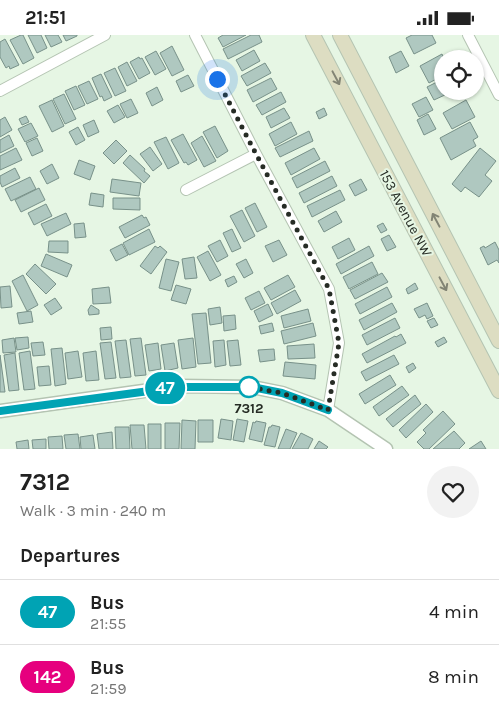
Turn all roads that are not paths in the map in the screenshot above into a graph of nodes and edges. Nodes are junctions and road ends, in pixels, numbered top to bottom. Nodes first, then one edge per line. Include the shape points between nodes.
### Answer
1 (105, 35) edge
2 (195, 35) edge
3 (313, 35) edge
4 (340, 35) edge
5 (349, 35) edge
6 (468, 35) edge
7 (363, 79) junction
8 (0, 91) edge
9 (499, 95) edge
10 (256, 154) junction
11 (186, 190) dead end
12 (499, 341) edge
13 (499, 391) edge
14 (328, 410) junction
15 (0, 411) edge
16 (386, 449) edge

1 - 8 street
2 - 10 street
3 -> 13 main road, 153 Avenue NW
4 - 7 main road, 153 Avenue NW
5 - 7 main road
6 - 9 street
12 -> 7 main road, 153 Avenue NW
10 - 11 street
10 - 14 street via 329,289 339,343
14 - 15 street via 282,393 252,387 179,387
14 - 16 street

